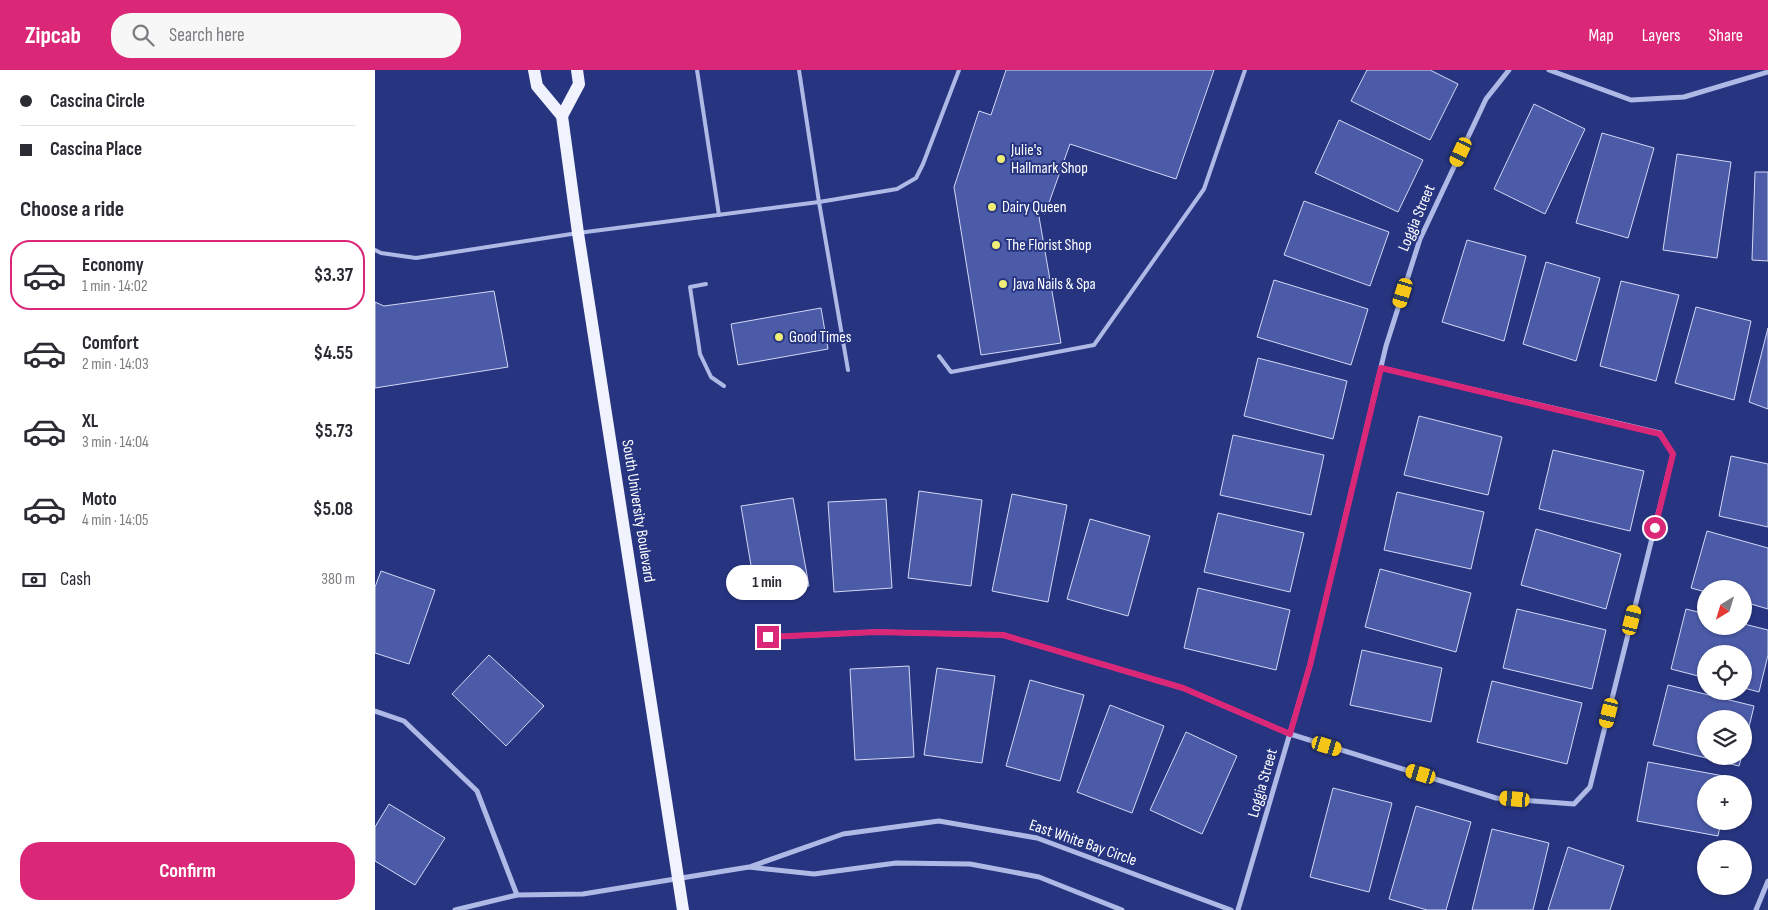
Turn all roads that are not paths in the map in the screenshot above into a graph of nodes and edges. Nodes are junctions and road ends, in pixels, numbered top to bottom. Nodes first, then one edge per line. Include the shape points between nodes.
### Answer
1 (534, 70) edge
2 (577, 70) edge
3 (697, 70) edge
4 (799, 70) edge
5 (959, 70) edge
6 (1245, 70) edge
7 (1509, 70) edge
8 (1549, 70) edge
9 (1768, 72) edge
10 (562, 116) junction
11 (819, 202) junction
12 (719, 215) junction
13 (578, 233) junction
14 (375, 250) edge
15 (705, 284) dead end
16 (939, 356) dead end
17 (1381, 368) junction
18 (848, 370) dead end
19 (724, 386) dead end
20 (768, 637) dead end
21 (375, 711) edge
22 (1290, 734) junction
23 (749, 867) junction
24 (678, 879) junction
25 (1768, 881) edge
26 (517, 895) junction
27 (455, 910) edge
28 (683, 910) edge
29 (1122, 910) edge
30 (1231, 910) edge
31 (1238, 910) edge
32 (1757, 910) edge

1 - 10 main road via 537,86
2 - 10 main road via 579,84
3 - 12 lane
4 - 11 lane
5 - 11 lane via 916,178 897,189
6 - 16 lane via 1204,189 1093,345 951,372
7 - 17 street, Loggia Street via 1486,99 1419,239
8 - 9 street via 1631,100 1684,97
10 - 13 main road, South University Boulevard
11 - 12 lane
11 - 18 lane
12 - 13 lane
13 - 14 lane via 416,258
13 - 24 main road, South University Boulevard
15 - 19 lane via 691,287 700,354 711,377
17 - 22 street, Loggia Street via 1310,665
17 - 22 street via 1660,434 1673,454 1652,540 1590,787 1573,804 1496,798
20 - 22 street via 876,632 1003,635 1183,688
21 - 26 street via 404,721 477,791
22 - 31 street, Loggia Street
23 - 24 street
23 - 29 street via 814,874 896,863 971,864 1039,877
23 - 30 street, East White Bay Circle via 843,834 939,821 1037,838
24 - 26 street via 583,894
24 - 28 main road, South University Boulevard
25 - 32 street
26 - 27 street

